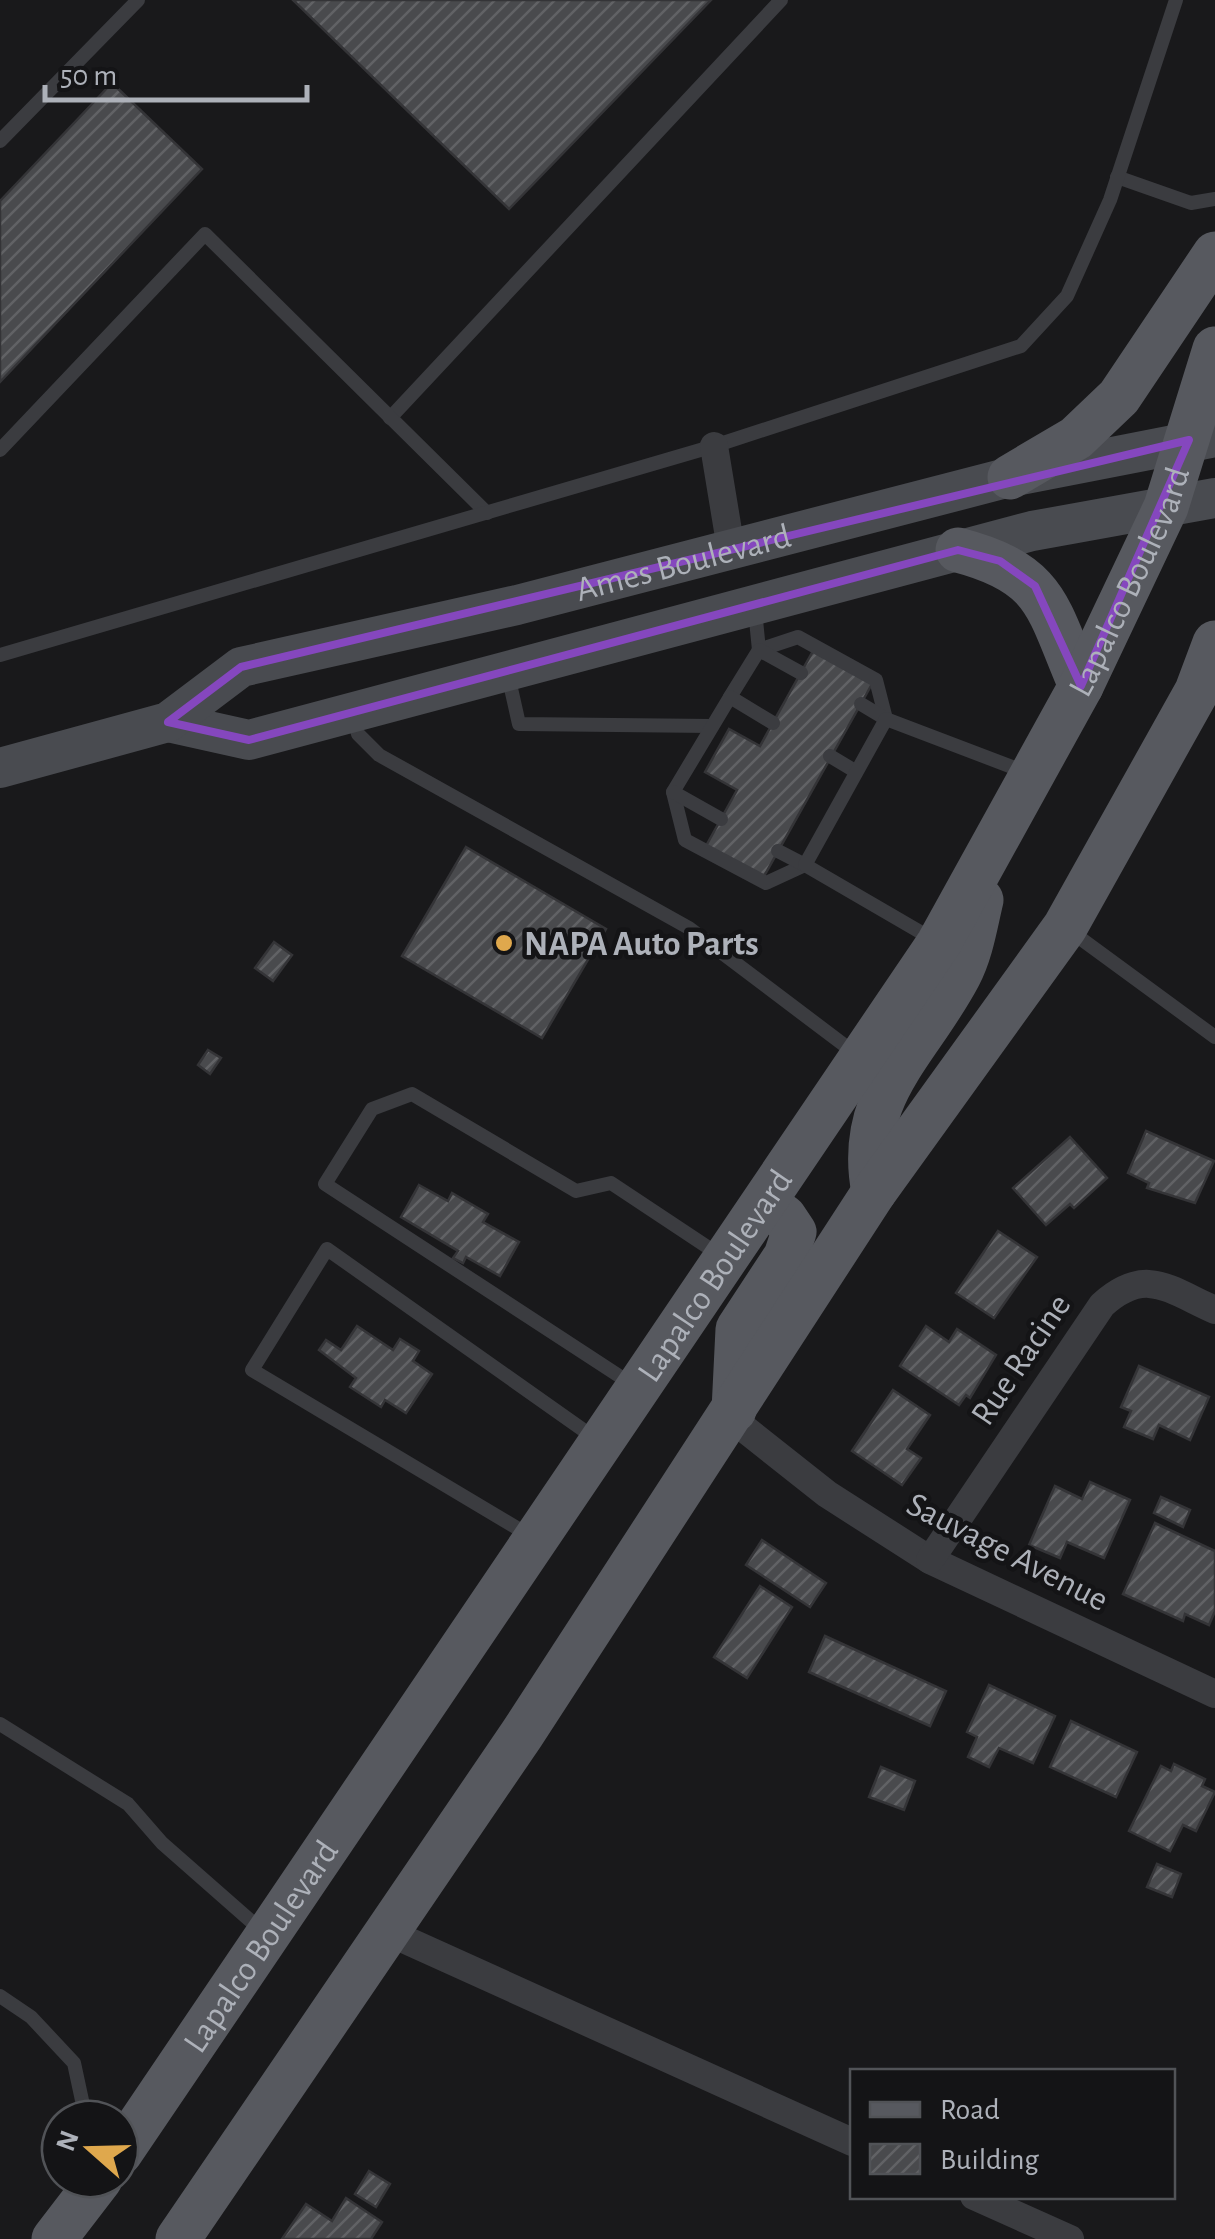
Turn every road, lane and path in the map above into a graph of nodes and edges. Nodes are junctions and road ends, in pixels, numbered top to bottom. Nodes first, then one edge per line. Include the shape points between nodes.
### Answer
1 (138, 0) edge
2 (781, 0) edge
3 (1176, 0) edge
4 (0, 142) edge
5 (1118, 177) junction
6 (1215, 199) edge
7 (1215, 254) edge
8 (1215, 349) edge
9 (390, 418) junction
10 (1202, 439) edge
11 (714, 446) junction
12 (0, 450) edge
13 (1010, 477) junction
14 (1215, 498) edge
15 (1166, 507) junction
16 (487, 513) junction
17 (732, 549) junction
18 (958, 550) junction
19 (754, 604) junction
20 (1215, 643) edge
21 (759, 650) junction
22 (0, 655) edge
23 (507, 669) junction
24 (801, 673) dead end
25 (1209, 684) edge
26 (1081, 686) junction
27 (730, 697) junction
28 (860, 704) dead end
29 (352, 710) junction
30 (886, 719) junction
31 (168, 722) junction
32 (773, 723) dead end
33 (712, 726) junction
34 (830, 756) dead end
35 (0, 768) edge
36 (855, 771) junction
37 (1033, 776) junction
38 (672, 792) junction
39 (721, 819) dead end
40 (994, 845) junction
41 (778, 852) dead end
42 (804, 865) junction
43 (1065, 927) junction
44 (938, 943) junction
45 (1215, 1038) edge
46 (861, 1058) junction
47 (874, 1192) junction
48 (765, 1202) junction
49 (726, 1259) junction
50 (1215, 1310) edge
51 (638, 1388) junction
52 (732, 1415) junction
53 (600, 1442) junction
54 (534, 1538) junction
55 (930, 1560) junction
56 (1215, 1694) edge
57 (0, 1724) edge
58 (388, 1932) junction
59 (269, 1938) junction
60 (0, 1996) edge
61 (82, 2099) edge
62 (140, 2123) edge
63 (850, 2141) edge
64 (85, 2199) edge
65 (981, 2199) edge
66 (54, 2239) edge
67 (178, 2239) edge
68 (1070, 2239) edge

1 - 4 lane
2 - 9 lane
3 - 5 lane
5 - 6 lane via 1191,203
5 - 11 lane via 1067,296 1020,346
7 - 13 main road via 1119,397 1076,438
8 - 10 main road, Lapalco Boulevard
9 - 12 lane via 205,234
9 - 16 lane
10 - 13 street, Ames Boulevard
10 - 15 main road, Lapalco Boulevard
11 - 16 lane
11 - 17 street
13 - 17 street, Ames Boulevard
14 - 15 street, Ames Boulevard
15 - 18 street, Ames Boulevard
15 - 26 main road, Lapalco Boulevard
16 - 22 lane
17 - 31 street, Ames Boulevard via 242,668
18 - 19 street, Ames Boulevard
18 - 26 main road via 1000,561 1035,586
19 - 21 lane
19 - 23 street, Ames Boulevard
20 - 25 main road
21 - 24 lane
21 - 27 lane
21 - 30 lane via 798,637 813,645 876,680
23 - 29 street, Ames Boulevard
23 - 33 lane via 518,724
25 - 43 main road
26 - 37 main road, Lapalco Boulevard
27 - 32 lane
27 - 33 lane
28 - 30 lane
29 - 31 street, Ames Boulevard via 249,740
29 - 46 lane via 358,734 379,755 689,928
30 - 36 lane
30 - 37 lane
31 - 35 street, Ames Boulevard
33 - 38 lane
34 - 36 lane
36 - 42 lane
37 - 40 main road, Lapalco Boulevard
38 - 39 lane
38 - 42 lane via 685,840 766,883
40 - 44 main road, Lapalco Boulevard
40 - 47 main road via 960,974 875,1110 868,1161
41 - 42 lane
42 - 44 lane
43 - 45 lane
43 - 47 main road
44 - 46 main road, Lapalco Boulevard
46 - 48 main road, Lapalco Boulevard
47 - 52 main road
48 - 49 main road, Lapalco Boulevard
48 - 52 main road via 794,1232 738,1330
49 - 51 main road, Lapalco Boulevard
49 - 51 lane via 611,1182 576,1191 412,1094 372,1108 325,1184
50 - 55 street, Rue Racine via 1150,1282 1124,1285
51 - 53 main road, Lapalco Boulevard
52 - 55 street, Sauvage Avenue via 828,1494
52 - 58 main road
53 - 54 main road, Lapalco Boulevard
53 - 54 lane via 327,1249 252,1370
54 - 59 main road, Lapalco Boulevard
55 - 56 street, Sauvage Avenue
57 - 59 lane via 128,1804
58 - 63 street
58 - 67 main road
59 - 62 main road, Lapalco Boulevard
60 - 61 lane via 74,2062
64 - 66 main road
65 - 68 street

